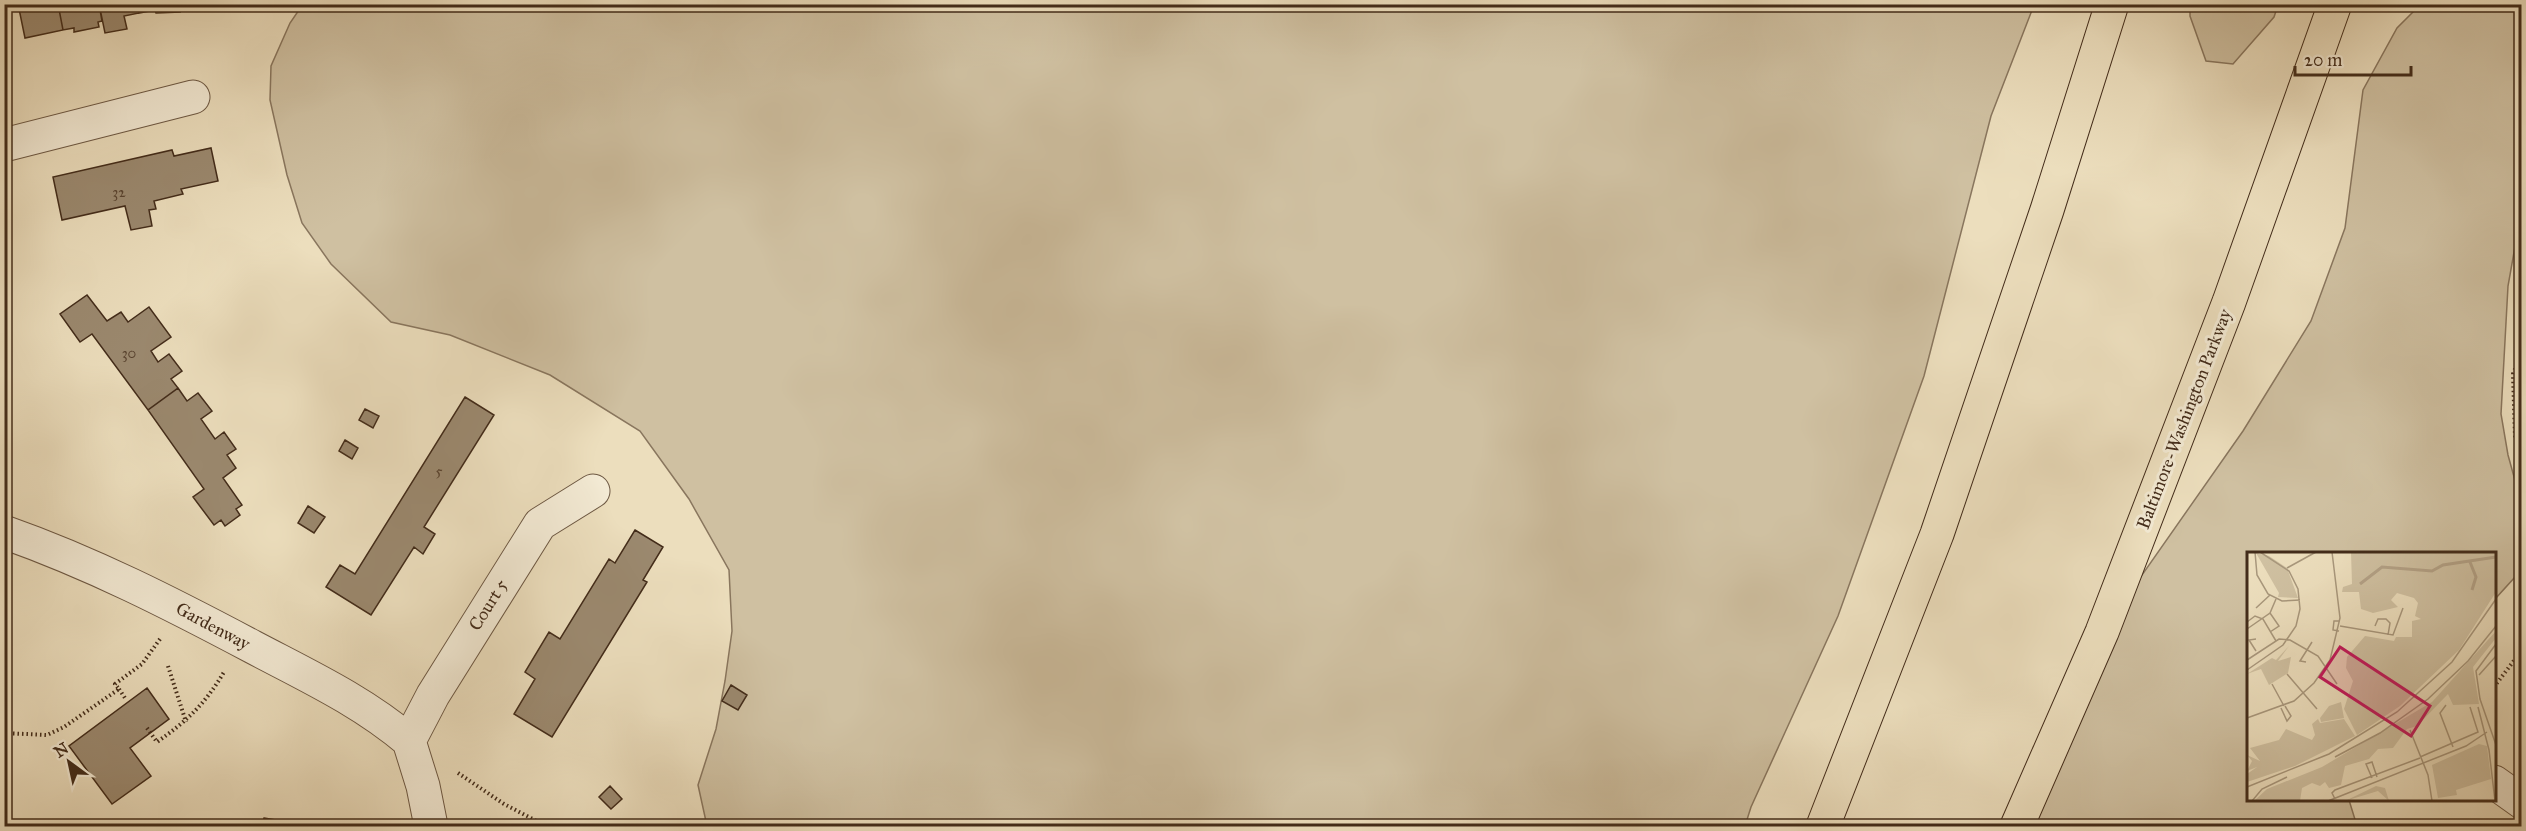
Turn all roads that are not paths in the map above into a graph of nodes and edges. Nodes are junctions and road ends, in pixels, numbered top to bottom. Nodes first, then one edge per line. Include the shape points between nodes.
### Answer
1 (2112, 4) edge
2 (2335, 4) edge
3 (193, 97) dead end
4 (4, 145) edge
5 (592, 491) dead end
6 (4, 532) edge
7 (410, 741) junction
8 (2496, 783) edge
9 (2522, 802) edge
10 (431, 826) edge
11 (1823, 826) edge
12 (2017, 826) edge

1 - 11 highway via 2048,210 1937,534
2 - 12 highway, Baltimore-Washington Parkway via 2217,335 2102,632
3 - 4 street
5 - 7 street, Court 5 via 540,524 433,695
6 - 7 street, Gardenway via 90,565 179,608 350,698
7 - 10 street
8 - 9 street

